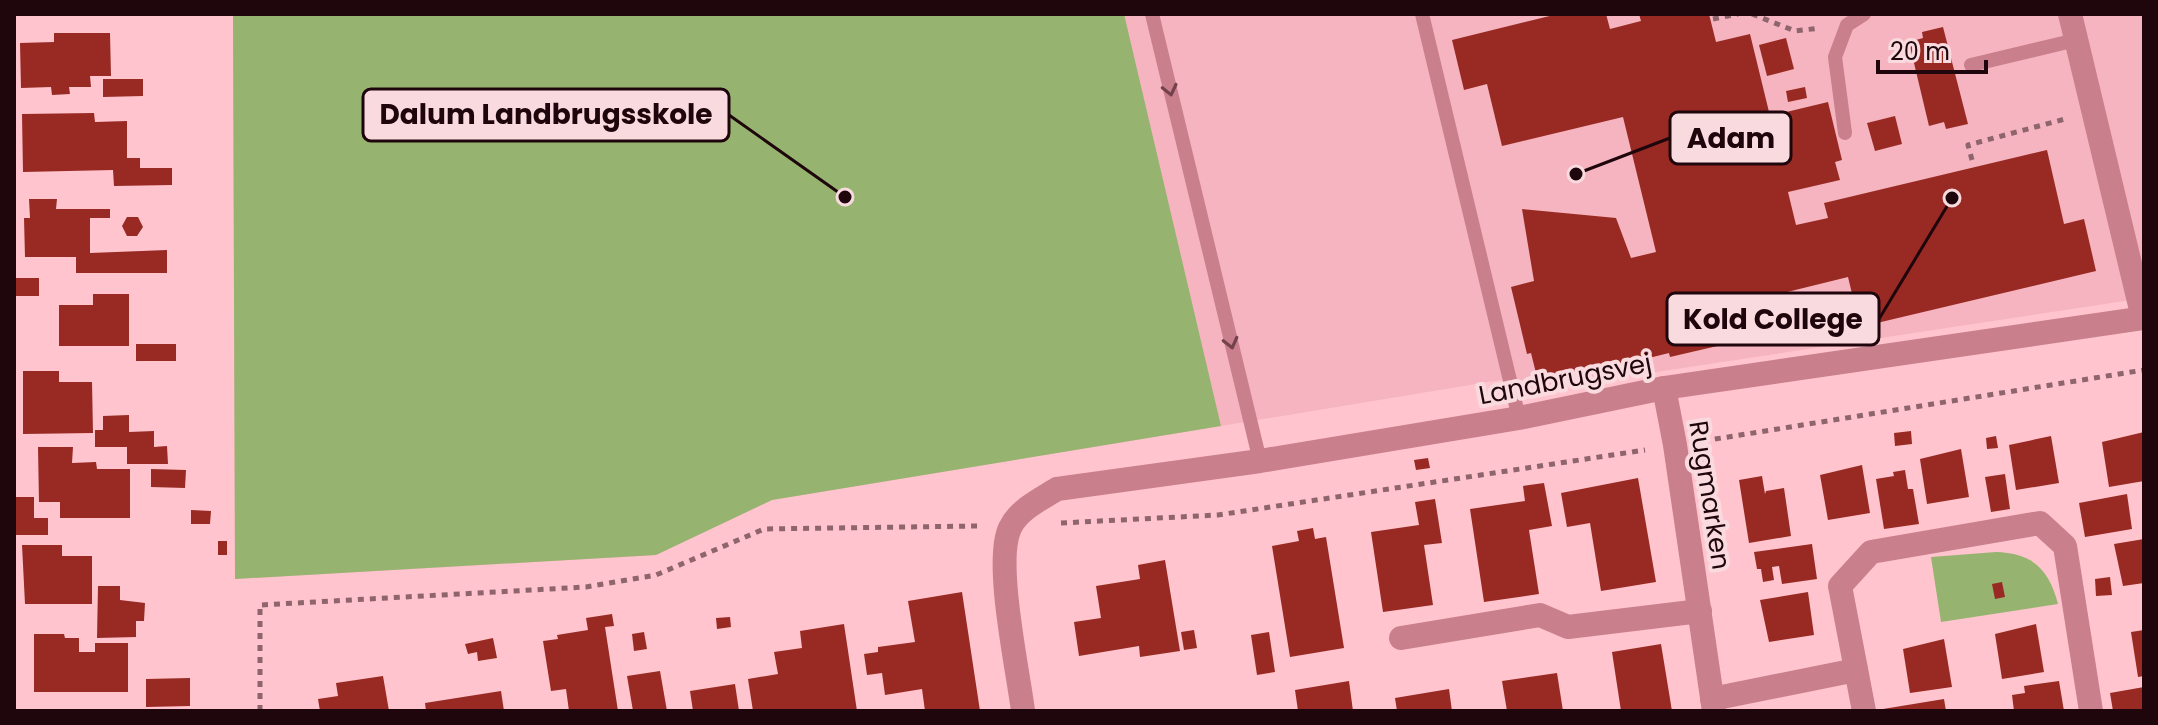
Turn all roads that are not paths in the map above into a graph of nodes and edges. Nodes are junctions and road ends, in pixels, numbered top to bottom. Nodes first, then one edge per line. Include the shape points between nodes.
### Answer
1 (1152, 14) edge
2 (1422, 14) edge
3 (1864, 14) edge
4 (2070, 14) edge
5 (2076, 40) junction
6 (1971, 65) dead end
7 (1845, 133) dead end
8 (2144, 318) edge
9 (1664, 388) junction
10 (1519, 418) junction
11 (1260, 461) junction
12 (1700, 611) junction
13 (1401, 638) dead end
14 (1856, 670) junction
15 (1713, 705) edge
16 (1023, 711) edge
17 (1864, 711) edge
18 (2091, 711) edge

1 -> 11 lane
2 - 10 lane
3 - 7 lane via 1847,25 1835,57
4 - 5 street, Landbrugsvej
5 - 6 lane
5 - 8 street, Landbrugsvej
8 - 9 street, Landbrugsvej
9 - 10 street, Landbrugsvej
9 - 12 street, Rugmarken
10 - 11 street, Landbrugsvej
11 - 16 street, Landbrugsvej via 1057,489 1029,506 1011,526 1004,570
12 - 13 street via 1568,627 1540,615
12 - 15 street, Rugmarken
14 - 15 street, Rugmarken
14 - 17 street
14 - 18 street via 1840,586 1871,552 2040,523 2065,546

